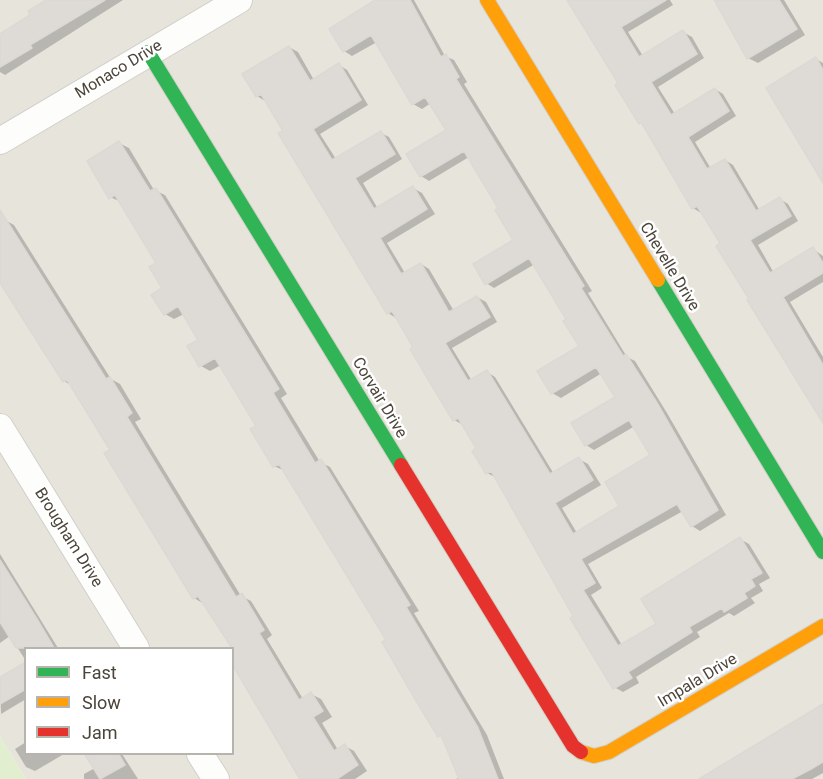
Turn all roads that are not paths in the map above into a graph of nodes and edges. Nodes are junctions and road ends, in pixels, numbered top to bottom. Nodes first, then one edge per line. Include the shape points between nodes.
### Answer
1 (239, 0) edge
2 (487, 0) edge
3 (148, 52) junction
4 (0, 141) edge
5 (0, 427) edge
6 (823, 552) edge
7 (823, 626) edge
8 (135, 647) edge
9 (201, 755) edge
10 (588, 756) joint
11 (216, 779) edge

1 - 3 street, Monaco Drive
2 - 6 street, Chevelle Drive
3 - 4 street, Monaco Drive
3 - 10 street, Corvair Drive via 573,746
5 - 8 street, Brougham Drive
7 - 10 street, Impala Drive via 609,752
9 - 11 street

